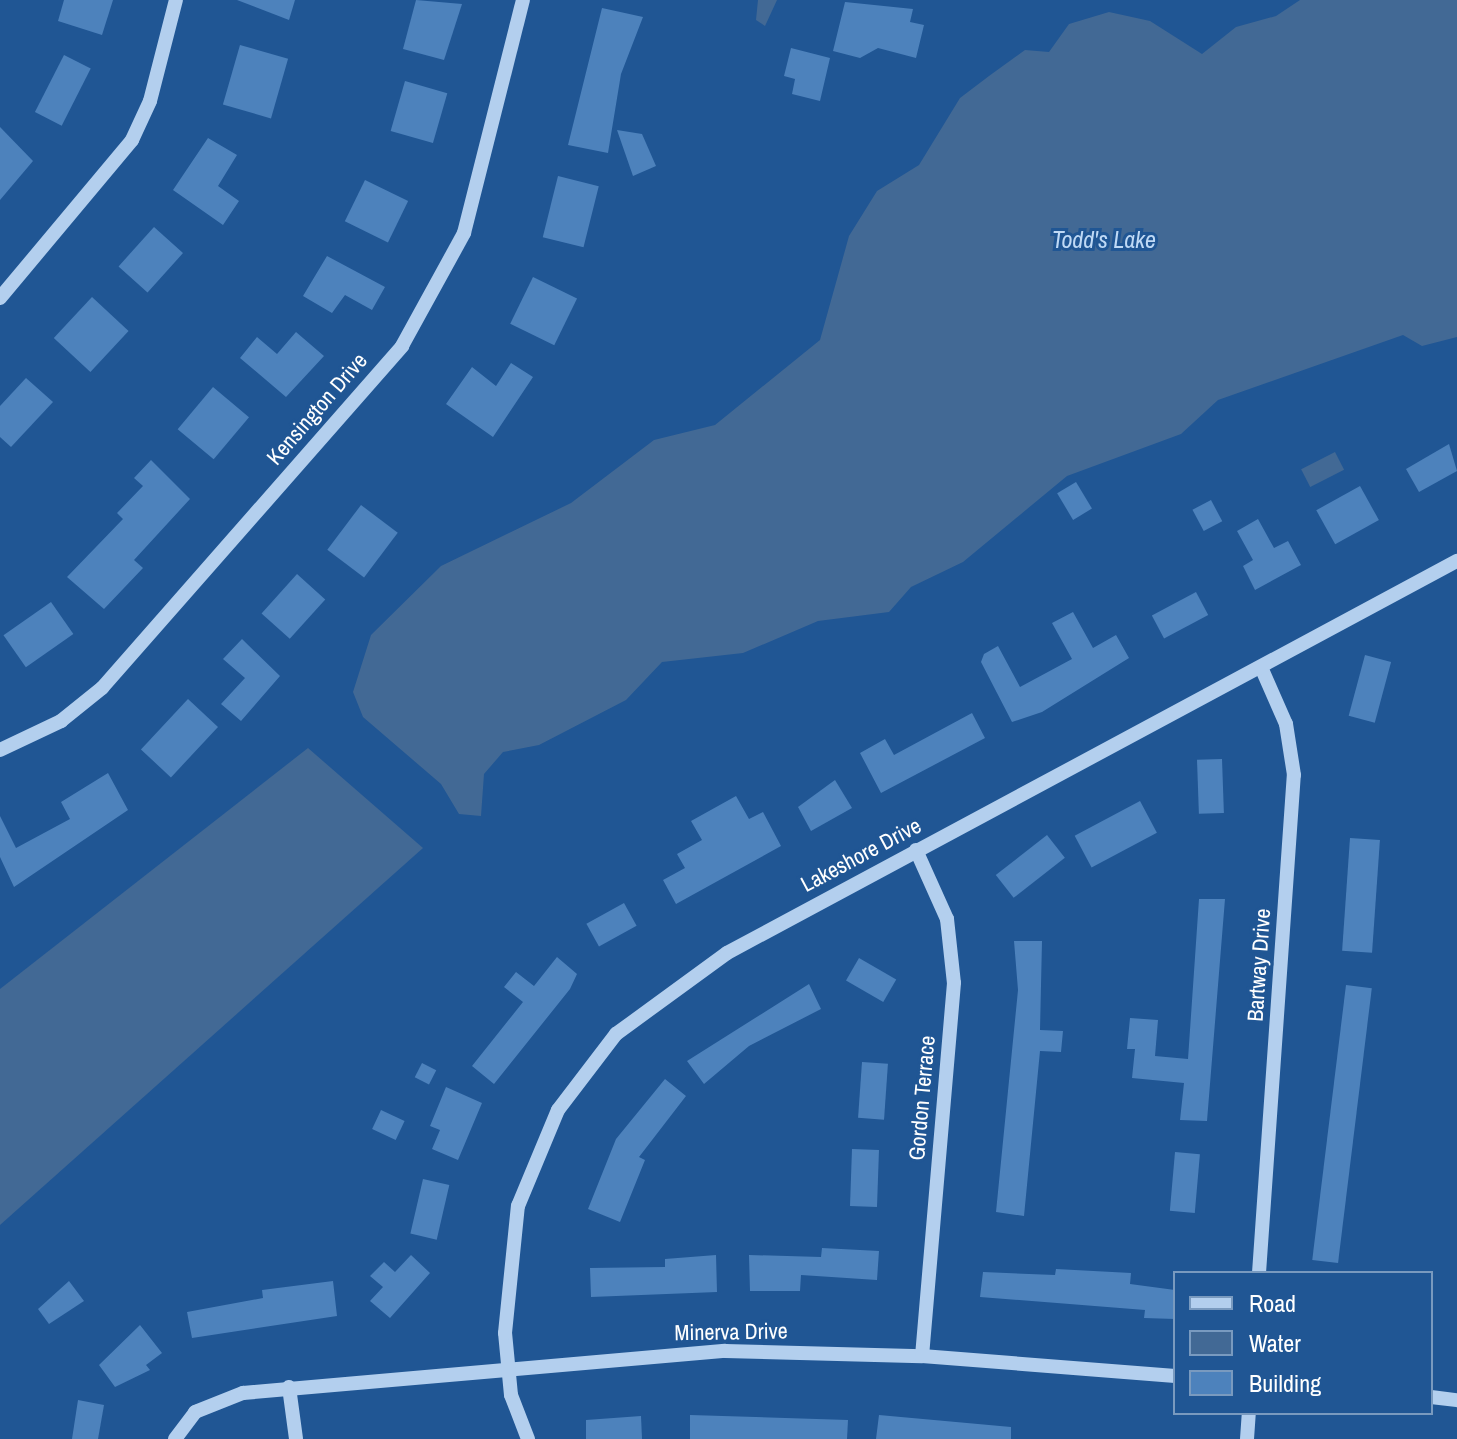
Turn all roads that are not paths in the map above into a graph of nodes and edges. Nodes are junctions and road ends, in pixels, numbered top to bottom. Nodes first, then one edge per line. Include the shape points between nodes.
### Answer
1 (176, 0) edge
2 (523, 0) edge
3 (0, 298) edge
4 (1457, 561) edge
5 (1261, 667) junction
6 (0, 750) edge
7 (916, 850) junction
8 (1259, 1271) edge
9 (922, 1356) junction
10 (506, 1366) junction
11 (1173, 1376) edge
12 (289, 1387) junction
13 (1433, 1397) edge
14 (1457, 1400) edge
15 (1249, 1415) edge
16 (175, 1439) edge
17 (296, 1439) edge
18 (528, 1439) edge
19 (1247, 1439) edge

1 - 3 street via 150,101 132,140
2 - 6 street, Kensington Drive via 464,233 402,346 102,688 61,721
4 - 5 street, Lakeshore Drive
5 - 7 street, Lakeshore Drive
5 - 8 street, Bartway Drive via 1286,724 1294,775
7 - 9 street, Gordon Terrace via 947,919 954,983
7 - 10 street, Lakeshore Drive via 692,974 594,1058 526,1177 507,1275
9 - 10 street, Minerva Drive via 725,1351
9 - 11 street, Minerva Drive
10 - 12 street, Minerva Drive
10 - 18 street, Lakeshore Drive
12 - 16 street, Minerva Drive via 215,1401 187,1419
12 - 17 street
13 - 14 street
15 - 19 street

